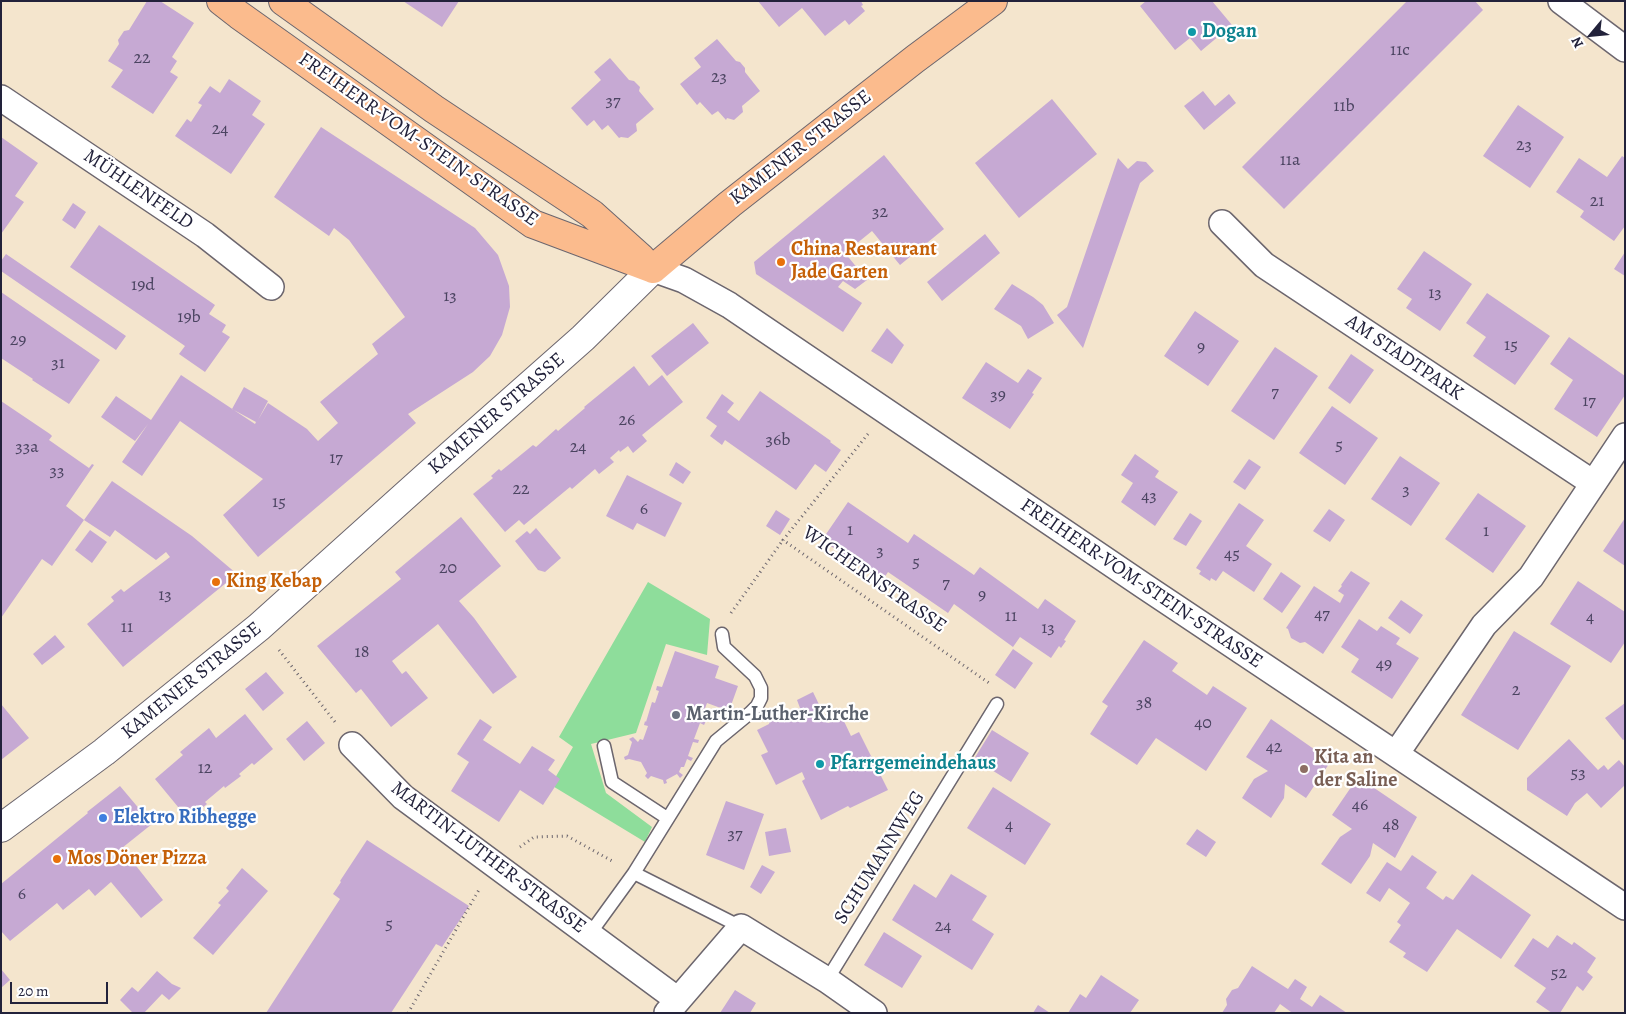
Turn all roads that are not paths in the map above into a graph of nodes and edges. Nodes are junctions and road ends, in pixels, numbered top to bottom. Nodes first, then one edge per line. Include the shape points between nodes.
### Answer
1 (222, 1) edge
2 (283, 1) edge
3 (993, 1) edge
4 (1560, 1) edge
5 (1625, 49) edge
6 (1, 98) edge
7 (1222, 223) dead end
8 (653, 269) junction
9 (271, 287) dead end
10 (1625, 436) edge
11 (1593, 483) junction
12 (722, 634) road end
13 (997, 704) dead end
14 (352, 745) road end
15 (604, 746) dead end
16 (1396, 754) junction
17 (667, 818) junction
18 (1, 828) edge
19 (634, 873) junction
20 (1625, 907) edge
21 (741, 928) junction
22 (589, 935) junction
23 (827, 980) junction
24 (672, 1007) edge
25 (874, 1013) edge

1 - 8 main road, FREIHERR-VOM-STEIN-STRASSE via 533,224
2 - 8 main road, FREIHERR-VOM-STEIN-STRASSE via 434,109 592,214
3 - 8 main road, KAMENER STRASSE via 915,58
4 - 5 street
6 - 9 street, MÜHLENFELD via 205,235
7 - 11 street, AM STADTPARK via 1264,265
8 - 16 street, FREIHERR-VOM-STEIN-STRASSE via 684,280 729,305
8 - 18 street, KAMENER STRASSE via 583,338 259,627 104,752
10 - 11 street
11 - 16 street via 1531,577 1484,625
12 - 17 lane via 724,647 755,676 761,688 761,698 750,713 716,741
13 - 23 lane, SCHUMANNWEG
14 - 22 street, MARTIN-LUTHER-STRASSE via 402,797
15 - 17 lane via 612,782
16 - 20 street, FREIHERR-VOM-STEIN-STRASSE
17 - 19 lane
19 - 21 lane
19 - 22 lane
21 - 23 street
21 - 24 street
22 - 24 street, MARTIN-LUTHER-STRASSE
23 - 25 street

